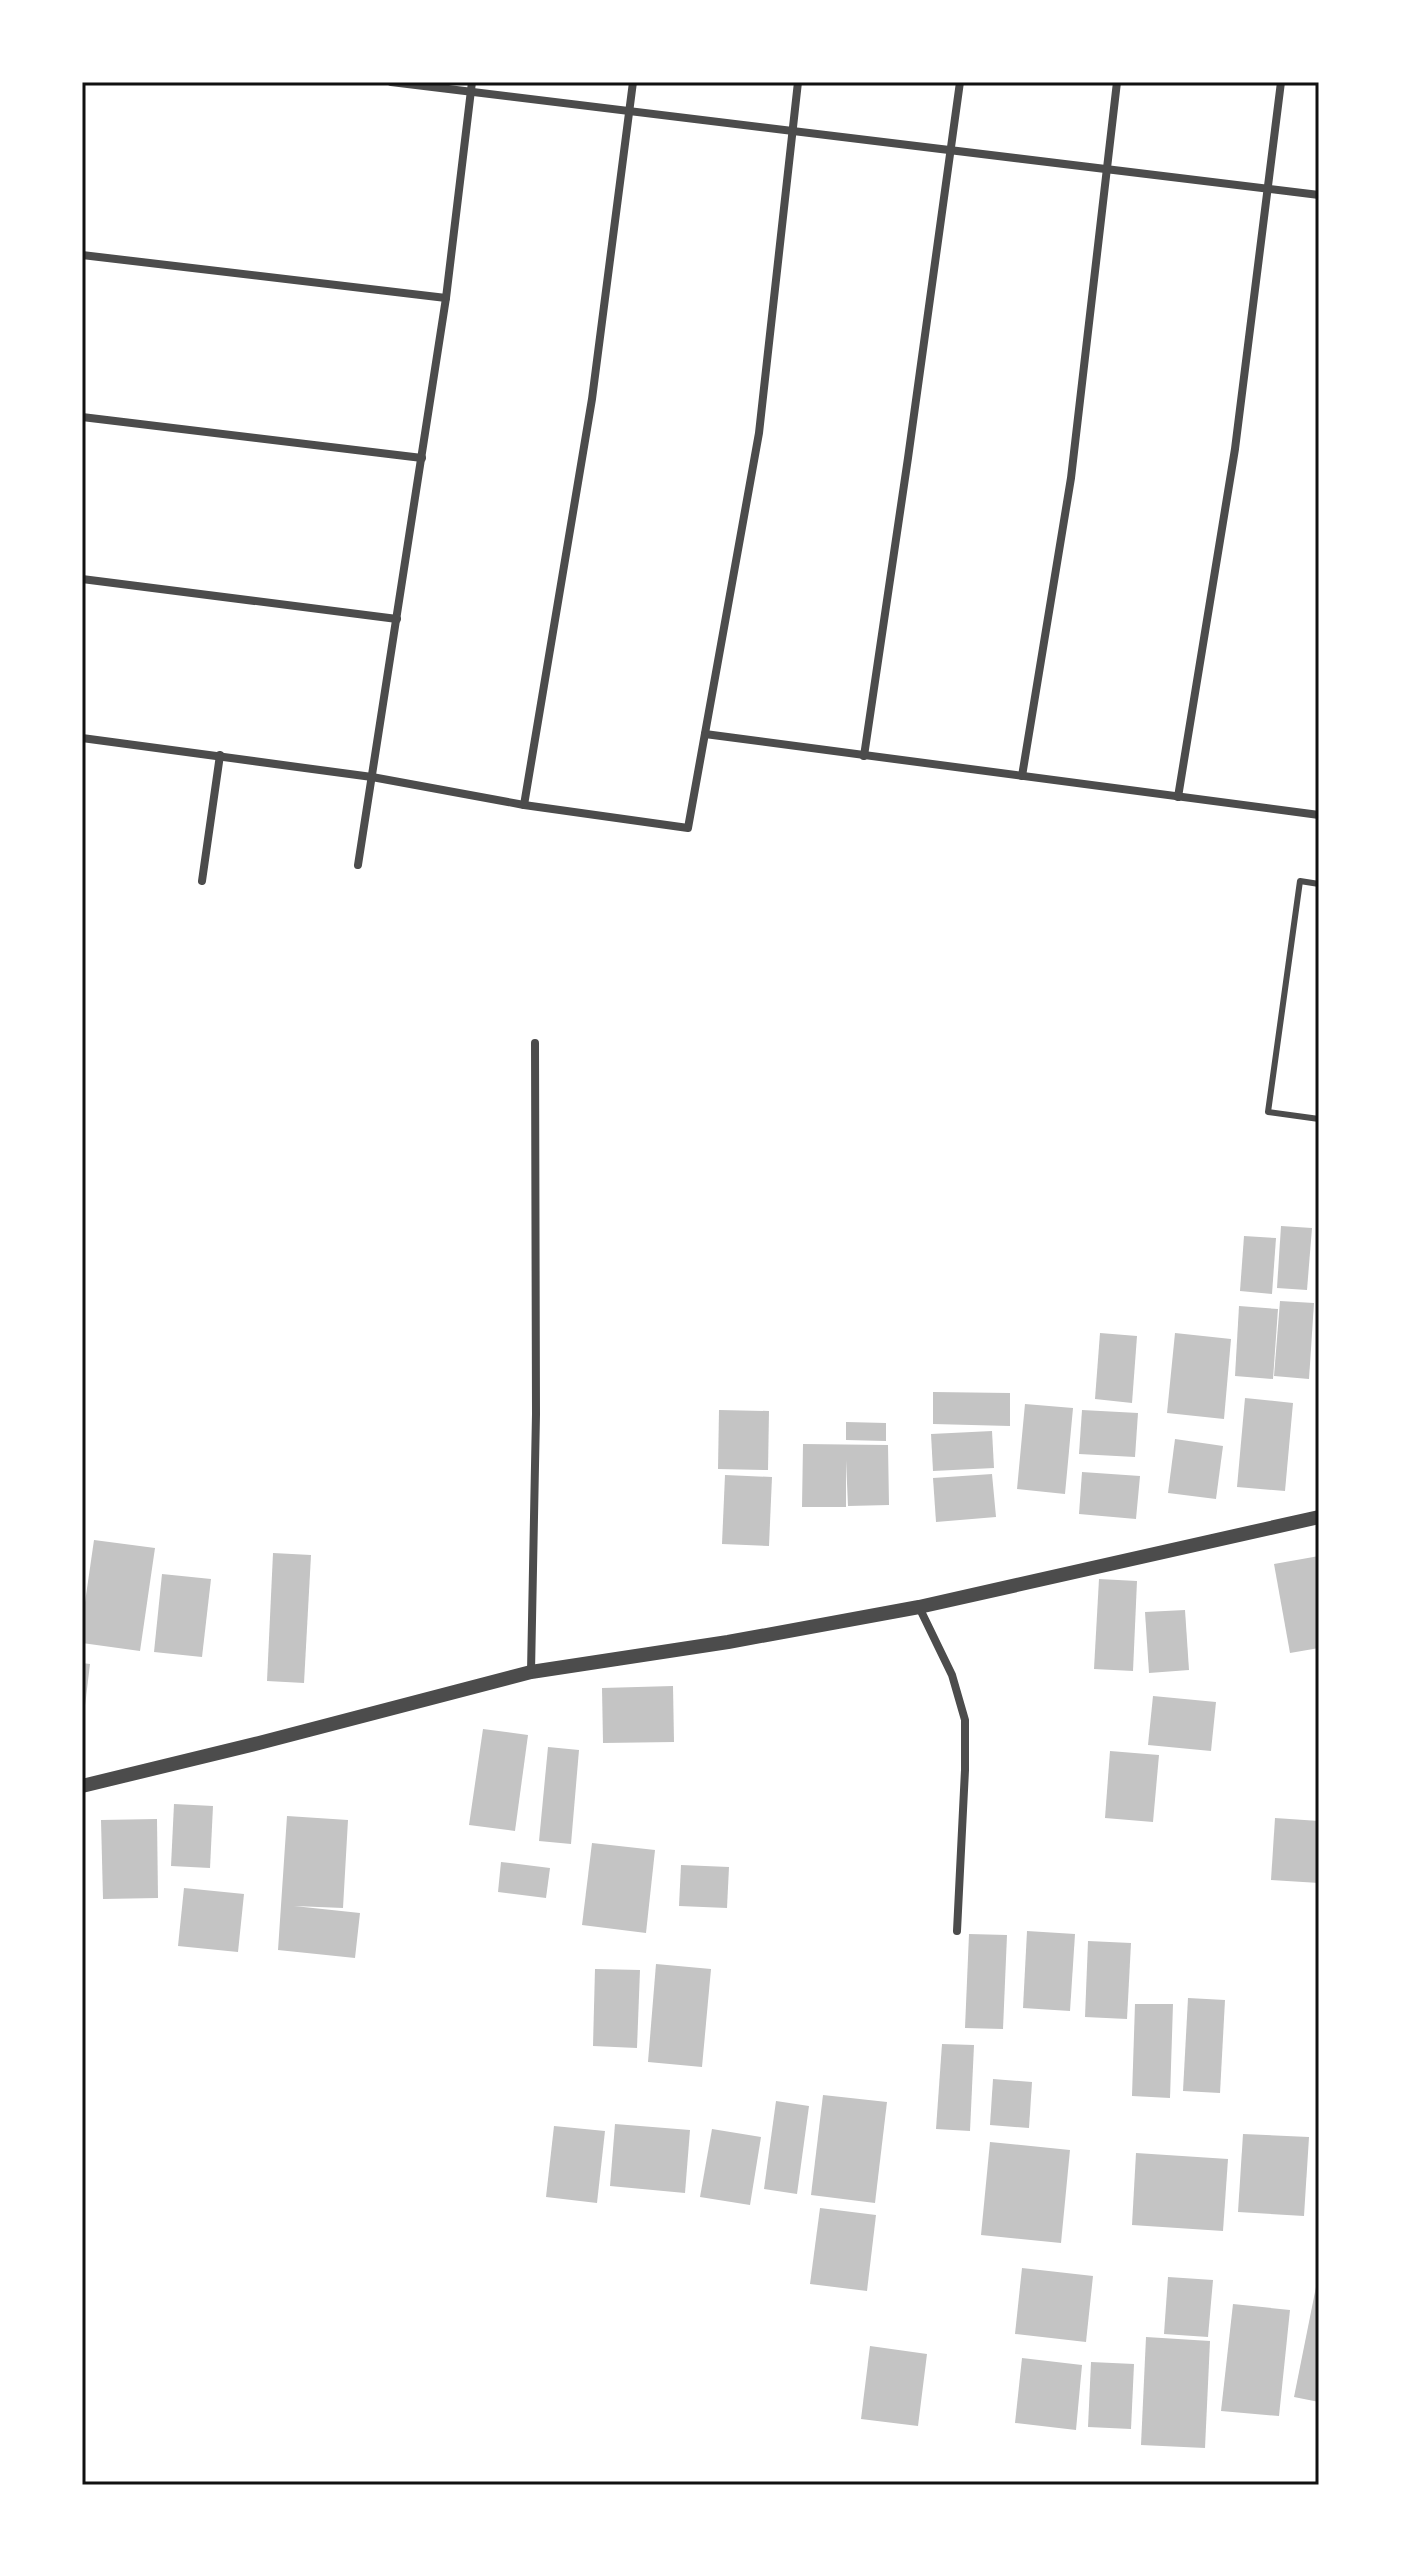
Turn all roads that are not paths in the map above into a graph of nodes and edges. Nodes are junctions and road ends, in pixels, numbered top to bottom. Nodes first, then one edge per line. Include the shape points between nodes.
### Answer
1 (391, 82) edge
2 (633, 82) edge
3 (798, 82) edge
4 (960, 82) edge
5 (1117, 82) edge
6 (1281, 82) edge
7 (472, 87) edge
8 (629, 110) junction
9 (792, 130) junction
10 (951, 149) junction
11 (1107, 168) junction
12 (1269, 188) junction
13 (1319, 195) edge
14 (82, 255) edge
15 (446, 298) junction
16 (82, 417) edge
17 (422, 458) junction
18 (82, 579) edge
19 (397, 619) junction
20 (705, 734) junction
21 (82, 738) edge
22 (220, 755) junction
23 (864, 756) junction
24 (1022, 776) junction
25 (372, 777) junction
26 (1178, 797) junction
27 (524, 805) junction
28 (1319, 815) edge
29 (358, 865) dead end
30 (202, 881) dead end
31 (1319, 884) edge
32 (535, 1043) dead end
33 (1319, 1119) edge
34 (1319, 1517) edge
35 (919, 1607) junction
36 (531, 1672) junction
37 (82, 1786) edge
38 (957, 1931) dead end

1 - 7 street
2 - 8 street
3 - 9 street
4 - 10 street
5 - 11 street
6 - 12 street
7 - 8 street
7 - 15 street
8 - 9 street
8 - 27 street via 592,399
9 - 10 street
9 - 20 street via 759,433
10 - 11 street
10 - 23 street
11 - 12 street
11 - 24 street via 1071,478
12 - 13 street
12 - 26 street via 1235,449
14 - 15 street
15 - 17 street
16 - 17 street
17 - 19 street
18 - 19 street
19 - 25 street
20 - 23 street
20 - 27 street via 688,828
21 - 22 street
22 - 25 street
22 - 30 street
23 - 24 street
24 - 26 street
25 - 27 street
25 - 29 street
26 - 28 street
31 - 33 lane via 1300,881 1268,1112
32 - 36 street
34 - 35 street
35 - 36 street
35 - 38 street via 952,1675 965,1720
36 - 37 street

